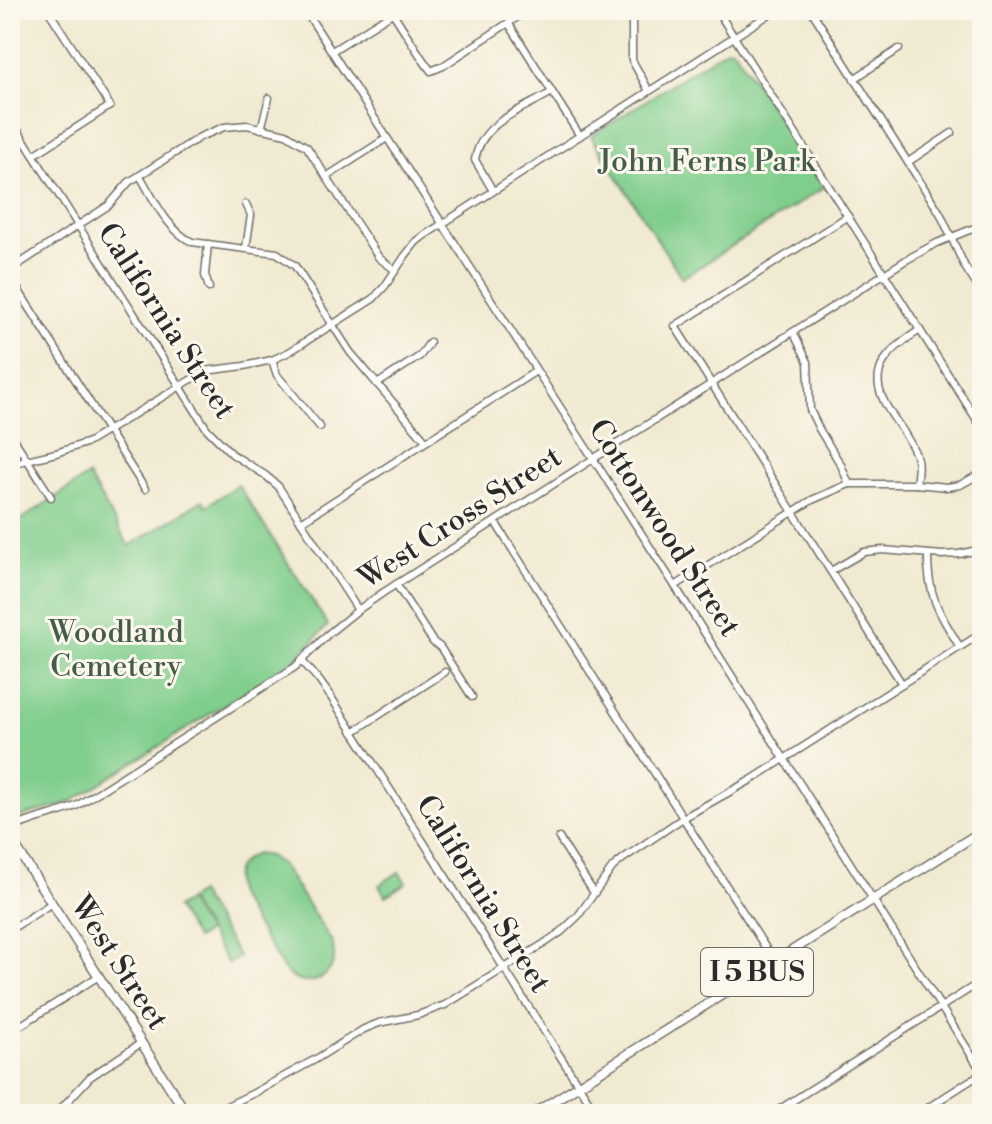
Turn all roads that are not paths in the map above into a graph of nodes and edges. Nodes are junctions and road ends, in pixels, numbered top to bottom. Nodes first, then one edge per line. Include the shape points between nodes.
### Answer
1 (48, 10) edge
2 (305, 10) edge
3 (528, 10) edge
4 (717, 10) edge
5 (776, 10) edge
6 (811, 10) edge
7 (395, 11) edge
8 (632, 12) dead end
9 (509, 24) junction
10 (734, 36) junction
11 (899, 49) dead end
12 (332, 51) junction
13 (854, 79) junction
14 (649, 91) junction
15 (552, 92) junction
16 (269, 98) dead end
17 (10, 118) edge
18 (261, 129) junction
19 (952, 133) dead end
20 (580, 136) junction
21 (387, 138) junction
22 (34, 155) junction
23 (908, 162) junction
24 (140, 176) junction
25 (326, 177) junction
26 (493, 191) junction
27 (246, 204) dead end
28 (848, 216) junction
29 (442, 224) junction
30 (79, 225) junction
31 (982, 225) edge
32 (951, 237) junction
33 (208, 244) junction
34 (246, 248) junction
35 (10, 270) edge
36 (395, 270) junction
37 (885, 273) junction
38 (10, 277) edge
39 (209, 288) dead end
40 (982, 293) edge
41 (333, 326) junction
42 (920, 330) junction
43 (793, 332) junction
44 (430, 342) dead end
45 (272, 360) junction
46 (536, 371) junction
47 (377, 384) junction
48 (711, 384) junction
49 (179, 386) junction
50 (320, 427) dead end
51 (982, 428) edge
52 (109, 430) junction
53 (10, 433) edge
54 (426, 441) junction
55 (27, 459) junction
56 (593, 459) junction
57 (10, 464) edge
58 (982, 473) edge
59 (849, 484) junction
60 (916, 484) junction
61 (145, 489) dead end
62 (51, 497) dead end
63 (793, 512) junction
64 (301, 522) junction
65 (495, 522) junction
66 (982, 549) edge
67 (928, 554) junction
68 (831, 571) junction
69 (396, 584) junction
70 (675, 586) junction
71 (358, 610) junction
72 (982, 633) edge
73 (960, 647) junction
74 (302, 661) junction
75 (445, 672) dead end
76 (902, 684) junction
77 (472, 697) dead end
78 (353, 732) junction
79 (785, 759) junction
80 (683, 818) junction
81 (10, 830) edge
82 (982, 831) edge
83 (10, 838) edge
84 (559, 838) dead end
85 (594, 893) junction
86 (873, 899) junction
87 (52, 903) junction
88 (10, 930) edge
89 (774, 961) junction
90 (504, 968) junction
91 (99, 976) junction
92 (982, 981) edge
93 (941, 1007) junction
94 (10, 1032) edge
95 (141, 1043) junction
96 (982, 1072) edge
97 (579, 1085) junction
98 (928, 1111) edge
99 (56, 1114) edge
100 (187, 1114) edge
101 (210, 1114) edge
102 (533, 1114) edge
103 (597, 1114) edge
104 (774, 1114) edge
105 (918, 1114) edge

1 - 22 street via 110,106
2 - 12 street, Cottonwood Street
3 - 9 street
4 - 10 street
5 - 10 street
6 - 13 street
7 - 9 street via 431,71
7 - 12 street
8 - 14 street via 632,60
9 - 15 street
10 - 14 street
10 - 28 street
11 - 13 street
12 - 21 street, Cottonwood Street
13 - 23 street
14 - 20 street
15 - 20 street
15 - 26 street via 498,121 480,144 475,160
16 - 18 street
17 - 22 street, California Street
18 - 24 street via 235,125 212,131
18 - 25 street via 299,141
19 - 23 street
20 - 26 street
21 - 25 street
21 - 29 street, Cottonwood Street
22 - 30 street, California Street
23 - 32 street
24 - 30 street
24 - 33 street via 176,232
25 - 36 street via 379,258
26 - 29 street
27 - 34 street via 251,215
28 - 37 street
28 - 48 street via 675,326
29 - 36 street via 416,242
29 - 46 street, Cottonwood Street
30 - 35 street
30 - 49 street, California Street
31 - 32 street, West Cross Street
32 - 37 street, West Cross Street
32 - 40 street
33 - 34 street
33 - 39 street
34 - 41 street via 277,253 295,266
36 - 41 street via 373,299
37 - 42 street
37 - 43 street, West Cross Street
38 - 52 street
41 - 45 street
41 - 47 street
42 - 51 street
42 - 60 street via 890,352 879,385 883,401 913,448
43 - 48 street, West Cross Street
43 - 59 street via 808,362 810,410
44 - 47 street via 420,356
45 - 49 street via 205,371
45 - 50 street via 277,375
46 - 54 street
46 - 56 street, Cottonwood Street
47 - 54 street
48 - 56 street, West Cross Street
48 - 63 street
49 - 52 street
49 - 64 street, California Street via 213,436 275,482
52 - 55 street via 76,447
52 - 61 street
53 - 55 street
54 - 64 street
55 - 57 street
55 - 62 street
56 - 65 street, West Cross Street
56 - 70 street, Cottonwood Street
58 - 60 street via 960,485
59 - 60 street
59 - 63 street
63 - 68 street
63 - 70 street
64 - 71 street, California Street
65 - 69 street, West Cross Street
65 - 80 street
66 - 67 street
67 - 68 street via 864,552
67 - 73 street via 933,598
68 - 76 street
69 - 71 street, West Cross Street
69 - 77 street
70 - 79 street, Cottonwood Street
71 - 74 street, West Cross Street
72 - 73 street
73 - 76 street
74 - 78 street, California Street
74 - 81 street, West Cross Street via 78,805
75 - 78 street
76 - 79 street
78 - 90 street, California Street
79 - 80 street
79 - 86 street, Cottonwood Street
80 - 85 street via 613,867
80 - 89 street
82 - 86 main road, I 5 BUS
83 - 87 main road, West Street
84 - 85 street
85 - 90 street via 561,932
86 - 89 main road, I 5 BUS
86 - 93 street, Cottonwood Street
87 - 88 street
87 - 91 main road, West Street
89 - 97 main road, I 5 BUS
90 - 97 street, California Street
90 - 101 street via 438,1008 364,1029
91 - 94 street
91 - 95 main road, West Street
92 - 93 street
93 - 96 street, Cottonwood Street
93 - 104 street
95 - 99 street via 90,1077
95 - 100 main road, West Street
96 - 98 street
97 - 102 main road, I 5 BUS
97 - 103 street, California Street
98 - 105 street

